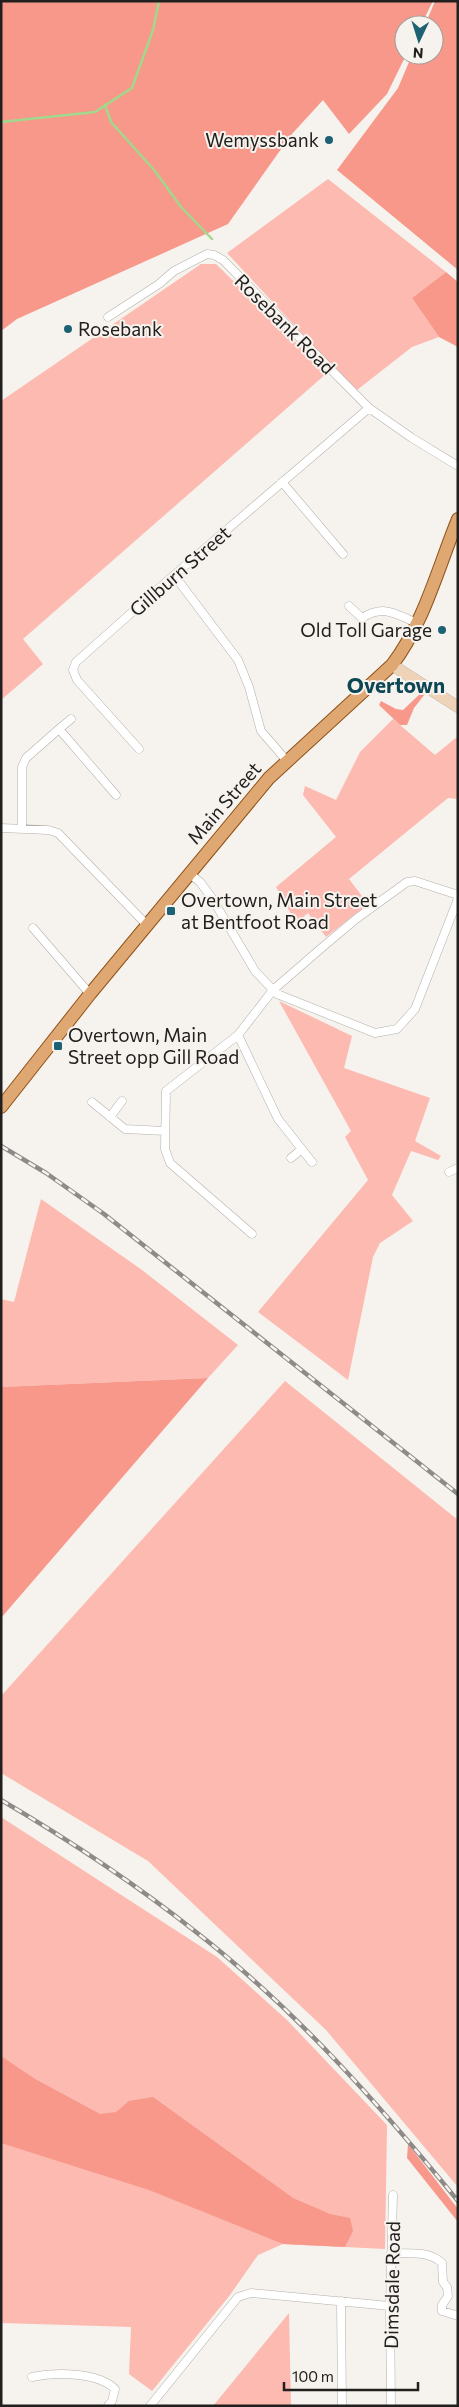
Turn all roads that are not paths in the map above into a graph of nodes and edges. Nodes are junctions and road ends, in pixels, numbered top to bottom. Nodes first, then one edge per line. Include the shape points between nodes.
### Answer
1 (108, 317) dead end
2 (369, 408) junction
3 (458, 466) edge
4 (282, 482) junction
5 (458, 519) edge
6 (343, 554) dead end
7 (174, 575) junction
8 (349, 606) dead end
9 (417, 623) junction
10 (392, 665) junction
11 (458, 707) edge
12 (71, 719) dead end
13 (59, 729) junction
14 (139, 749) dead end
15 (287, 761) junction
16 (116, 795) dead end
17 (1, 828) edge
18 (22, 829) junction
19 (189, 873) junction
20 (458, 895) edge
21 (458, 899) edge
22 (147, 924) junction
23 (33, 928) dead end
24 (273, 990) junction
25 (90, 994) junction
26 (238, 1035) junction
27 (122, 1101) dead end
28 (92, 1102) dead end
29 (1, 1107) edge
30 (110, 1117) junction
31 (165, 1131) junction
32 (302, 1149) junction
33 (291, 1158) dead end
34 (312, 1162) dead end
35 (458, 1168) edge
36 (449, 1172) dead end
37 (252, 1234) dead end
38 (393, 2195) dead end
39 (391, 2254) junction
40 (341, 2301) junction
41 (390, 2306) junction
42 (458, 2316) edge
43 (32, 2378) dead end
44 (108, 2406) edge
45 (150, 2406) edge
46 (342, 2406) edge
47 (391, 2406) edge

1 - 2 street, Rosebank Road via 174,271 207,254 214,255 223,260
2 - 3 street, Rosebank Road
2 - 4 street, Gillburn Street
4 - 6 street
4 - 7 street, Gillburn Street
5 - 9 main road, Main Street
7 - 14 street, Gillburn Street via 76,662 73,670 77,680
7 - 15 street via 238,660 261,732
8 - 9 street via 362,618 384,610
9 - 10 main road, Main Street via 407,646
10 - 11 main road
10 - 15 main road, Main Street
12 - 13 street
13 - 16 street
13 - 18 street via 26,758 22,768
15 - 19 main road, Main Street
17 - 18 street
18 - 22 street via 58,833
19 - 22 main road, Main Street
19 - 24 street via 212,898 254,971
20 - 24 street via 415,881 407,882 356,918
21 - 24 street via 415,1009 398,1029 376,1033
22 - 25 main road, Main Street
23 - 25 street
24 - 26 street
25 - 29 main road, Main Street
26 - 31 street via 166,1092
26 - 32 street via 278,1119
27 - 30 street
28 - 30 street
30 - 31 street via 125,1129
31 - 37 street via 165,1149 170,1163
32 - 33 street
32 - 34 street
35 - 36 street
38 - 39 street, Dimsdale Road
39 - 41 street, Dimsdale Road
39 - 42 street via 428,2254 442,2262 448,2296 442,2311
40 - 41 street
40 - 45 street via 250,2293 238,2297
40 - 46 street
41 - 47 street, Dimsdale Road
43 - 44 street via 47,2374 97,2377 115,2389

